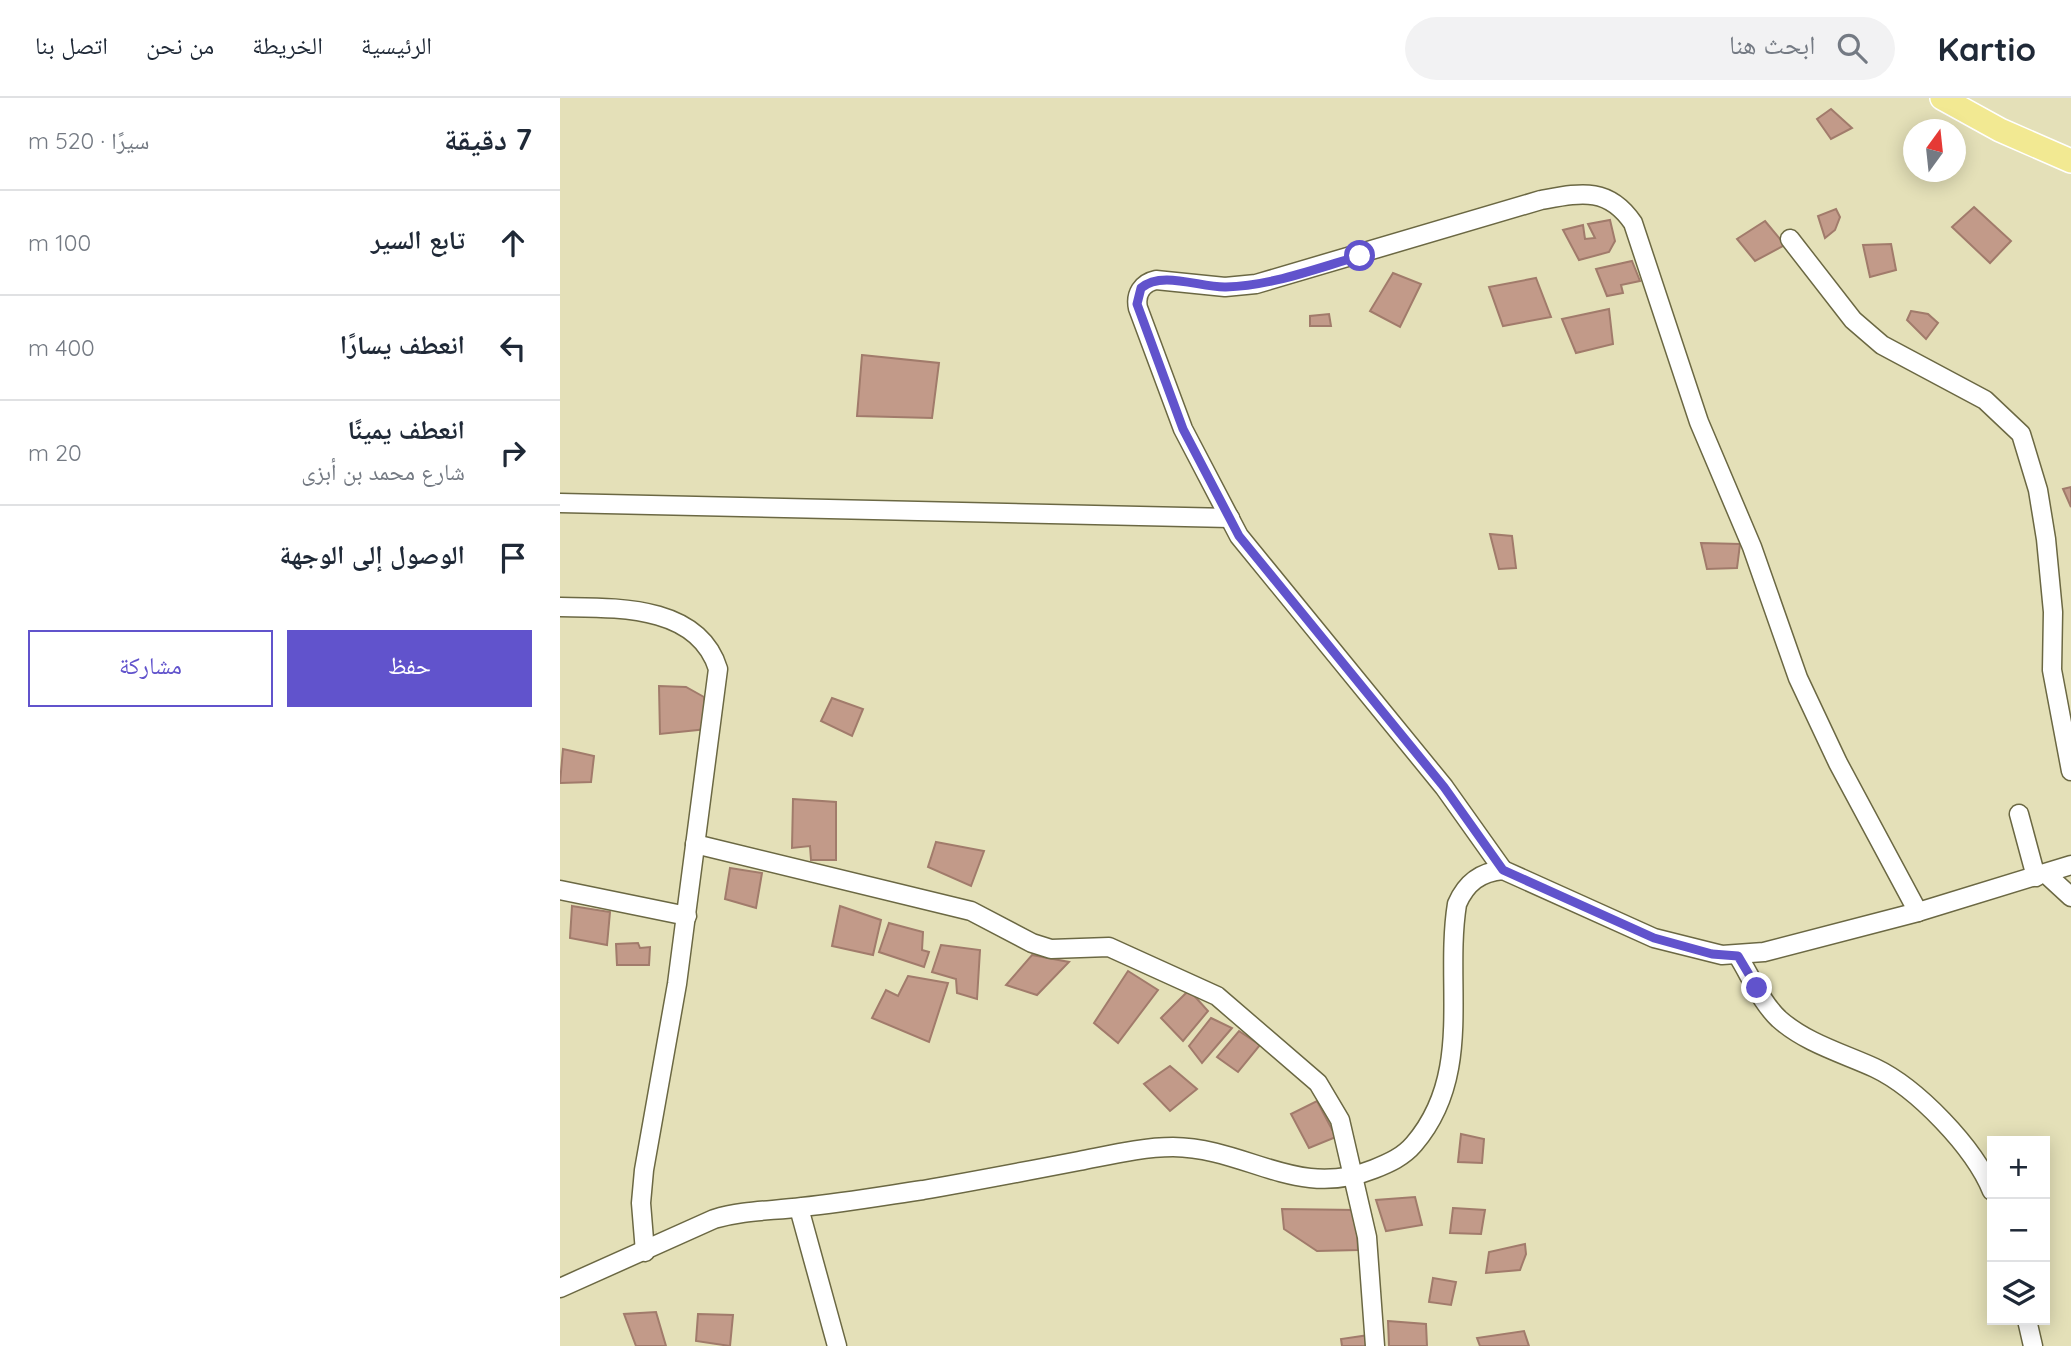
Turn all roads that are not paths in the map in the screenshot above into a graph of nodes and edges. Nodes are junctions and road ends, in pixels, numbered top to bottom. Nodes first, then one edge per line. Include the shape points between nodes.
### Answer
1 (1942, 98) edge
2 (1959, 98) edge
3 (2071, 150) edge
4 (2071, 161) edge
5 (1790, 239) dead end
6 (560, 503) edge
7 (1230, 518) junction
8 (560, 607) edge
9 (2071, 771) edge
10 (2019, 814) dead end
11 (695, 844) junction
12 (2071, 865) edge
13 (1503, 870) junction
14 (2041, 875) junction
15 (560, 890) edge
16 (2071, 897) edge
17 (1918, 912) junction
18 (687, 916) junction
19 (1738, 956) junction
20 (1354, 1177) junction
21 (1987, 1184) edge
22 (799, 1208) junction
23 (645, 1252) junction
24 (560, 1288) edge
25 (2028, 1325) edge
26 (837, 1346) edge
27 (1375, 1346) edge
28 (2033, 1346) edge

1 - 4 main road
2 - 3 main road
5 - 9 street via 1853,320 1882,345 1985,400 2021,434 2038,490 2046,539 2053,612 2052,670
6 - 7 street
7 - 13 street via 1239,536 1444,787
7 - 17 street via 1183,429 1139,308 1138,296 1149,282 1225,287 1256,284 1541,200 1573,195 1611,200 1633,223 1699,422 1752,547 1798,678
8 - 11 street via 626,608 653,614 698,637 714,657 718,681
10 - 14 street
11 - 18 street
11 - 20 street via 971,911 1051,949 1109,947 1197,985 1217,996 1318,1083 1340,1120
12 - 14 street
13 - 19 street via 1654,938
13 - 20 street via 1472,881 1457,904 1451,1062 1427,1125 1404,1154
14 - 16 street
14 - 17 street
15 - 18 street
17 - 19 street
18 - 23 street via 644,1170
19 - 21 street via 1765,1003 1790,1028 1891,1076 1918,1096 1948,1128
20 - 22 street via 1304,1179 1244,1160 1174,1147
20 - 27 street via 1367,1237
22 - 23 street via 740,1211
22 - 26 street
23 - 24 street
25 - 28 street

